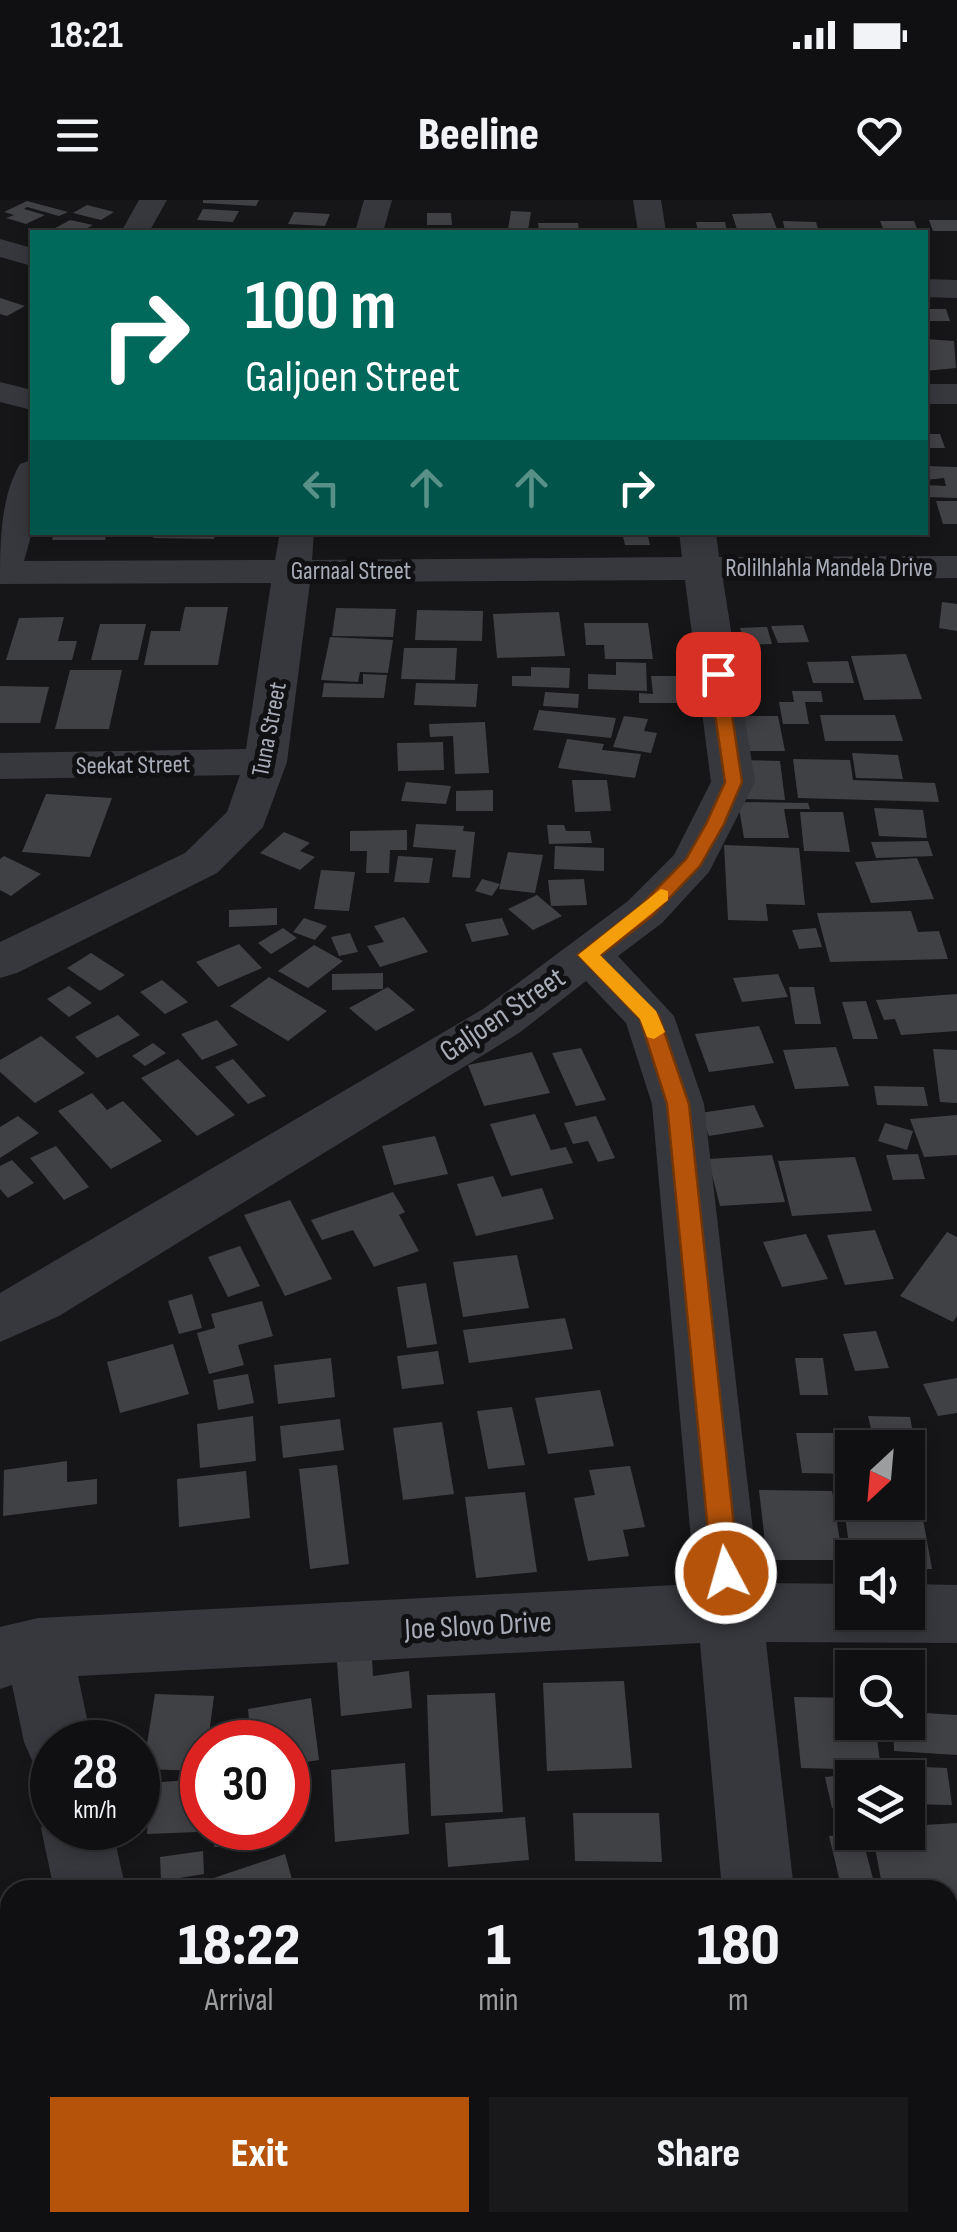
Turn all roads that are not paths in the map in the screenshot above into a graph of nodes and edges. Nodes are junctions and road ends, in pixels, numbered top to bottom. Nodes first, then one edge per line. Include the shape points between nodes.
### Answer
1 (153, 200) edge
2 (378, 200) edge
3 (647, 200) edge
4 (136, 230) edge
5 (370, 230) edge
6 (652, 230) edge
7 (0, 248) edge
8 (30, 256) edge
9 (928, 288) edge
10 (957, 288) edge
11 (0, 392) edge
12 (928, 394) edge
13 (957, 394) edge
14 (30, 400) edge
15 (30, 479) edge
16 (699, 550) edge
17 (296, 552) edge
18 (957, 568) edge
19 (1, 573) edge
20 (266, 762) junction
21 (0, 766) edge
22 (588, 955) junction
23 (0, 962) edge
24 (0, 1320) edge
25 (730, 1612) junction
26 (957, 1614) edge
27 (19, 1653) edge
28 (48, 1720) edge
29 (82, 1850) edge
30 (88, 1880) edge
31 (757, 1880) edge

1 - 4 street
2 - 5 street
3 - 6 street
7 - 8 street
9 - 10 street
11 - 14 street
12 - 13 street
15 - 19 street
16 - 17 street, Garnaal Street
16 - 18 street, Rolilhlahla Mandela Drive
16 - 22 street, Galjoen Street via 734,782 693,862 646,912
17 - 19 street, Garnaal Street
17 - 20 street, Tuna Street
20 - 21 street, Seekat Street
20 - 23 street, Tuna Street via 247,817 201,862
22 - 24 street, Galjoen Street via 500,1020
22 - 25 street via 649,1016 678,1104
25 - 26 street, Joe Slovo Drive
25 - 27 street, Joe Slovo Drive
25 - 31 street
27 - 28 street
29 - 30 street

